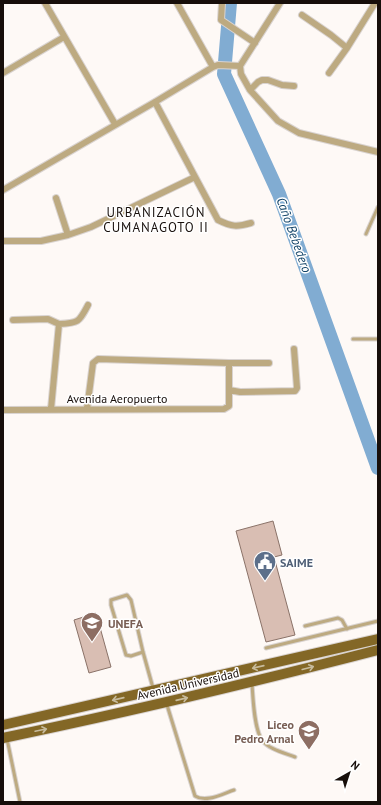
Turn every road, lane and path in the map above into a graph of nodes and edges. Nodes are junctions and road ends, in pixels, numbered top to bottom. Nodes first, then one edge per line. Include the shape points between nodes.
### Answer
1 (45, 3) edge
2 (177, 3) edge
3 (222, 3) edge
4 (280, 3) edge
5 (375, 3) edge
6 (302, 15) dead end
7 (64, 37) junction
8 (255, 43) junction
9 (347, 48) junction
10 (216, 66) junction
11 (240, 66) junction
12 (3, 73) edge
13 (329, 74) dead end
14 (294, 86) dead end
15 (250, 90) junction
16 (155, 102) junction
17 (116, 124) junction
18 (378, 152) edge
19 (195, 177) junction
20 (3, 190) edge
21 (56, 198) dead end
22 (378, 207) edge
23 (251, 223) dead end
24 (366, 234) dead end
25 (68, 235) junction
26 (3, 241) edge
27 (88, 305) dead end
28 (13, 320) dead end
29 (59, 324) junction
30 (353, 339) dead end
31 (378, 339) edge
32 (294, 349) dead end
33 (229, 363) junction
34 (269, 363) dead end
35 (229, 390) junction
36 (51, 409) junction
37 (87, 409) junction
38 (3, 410) edge
39 (378, 622) edge
40 (305, 626) dead end
41 (347, 629) junction
42 (378, 639) edge
43 (266, 648) dead end
44 (378, 650) edge
45 (142, 652) junction
46 (251, 683) junction
47 (154, 690) junction
48 (166, 703) junction
49 (3, 725) edge
50 (5, 738) edge
51 (295, 757) dead end
52 (234, 790) dead end
53 (20, 802) edge

1 - 7 street
2 - 10 street
3 - 8 street via 221,20
4 - 8 street
5 - 9 street
6 - 9 street
7 - 12 street
7 - 17 street
8 - 11 street
9 - 13 street
10 - 11 street
10 - 16 street
11 - 15 street via 241,74
14 - 15 street via 262,80
15 - 18 street via 278,121 299,133
16 - 17 street
16 - 19 street
17 - 20 street
19 - 23 street via 218,220 238,227
19 - 25 street via 91,227
21 - 25 street
22 - 24 lane
25 - 26 street via 40,241
27 - 29 street via 74,323
28 - 29 street via 48,320
29 - 36 street
30 - 31 lane
32 - 35 street via 297,380 295,391
33 - 34 street
33 - 35 street
33 - 37 street via 98,359 93,363
35 - 37 street, Avenida Aeropuerto via 229,406 224,409
36 - 37 street, Avenida Aeropuerto
36 - 38 street, Avenida Aeropuerto
39 - 41 lane
40 - 41 lane via 338,618
41 - 43 lane
42 -> 47 main road, Avenida Universidad
46 -> 44 main road, Avenida Universidad
45 - 45 lane via 126,655 111,600 127,595 131,600
45 - 47 lane
48 -> 46 main road, Avenida Universidad
46 - 51 lane via 256,724 262,740
47 -> 49 main road, Avenida Universidad
50 -> 48 main road, Avenida Universidad
48 - 52 lane via 195,796 209,799
50 - 53 lane

